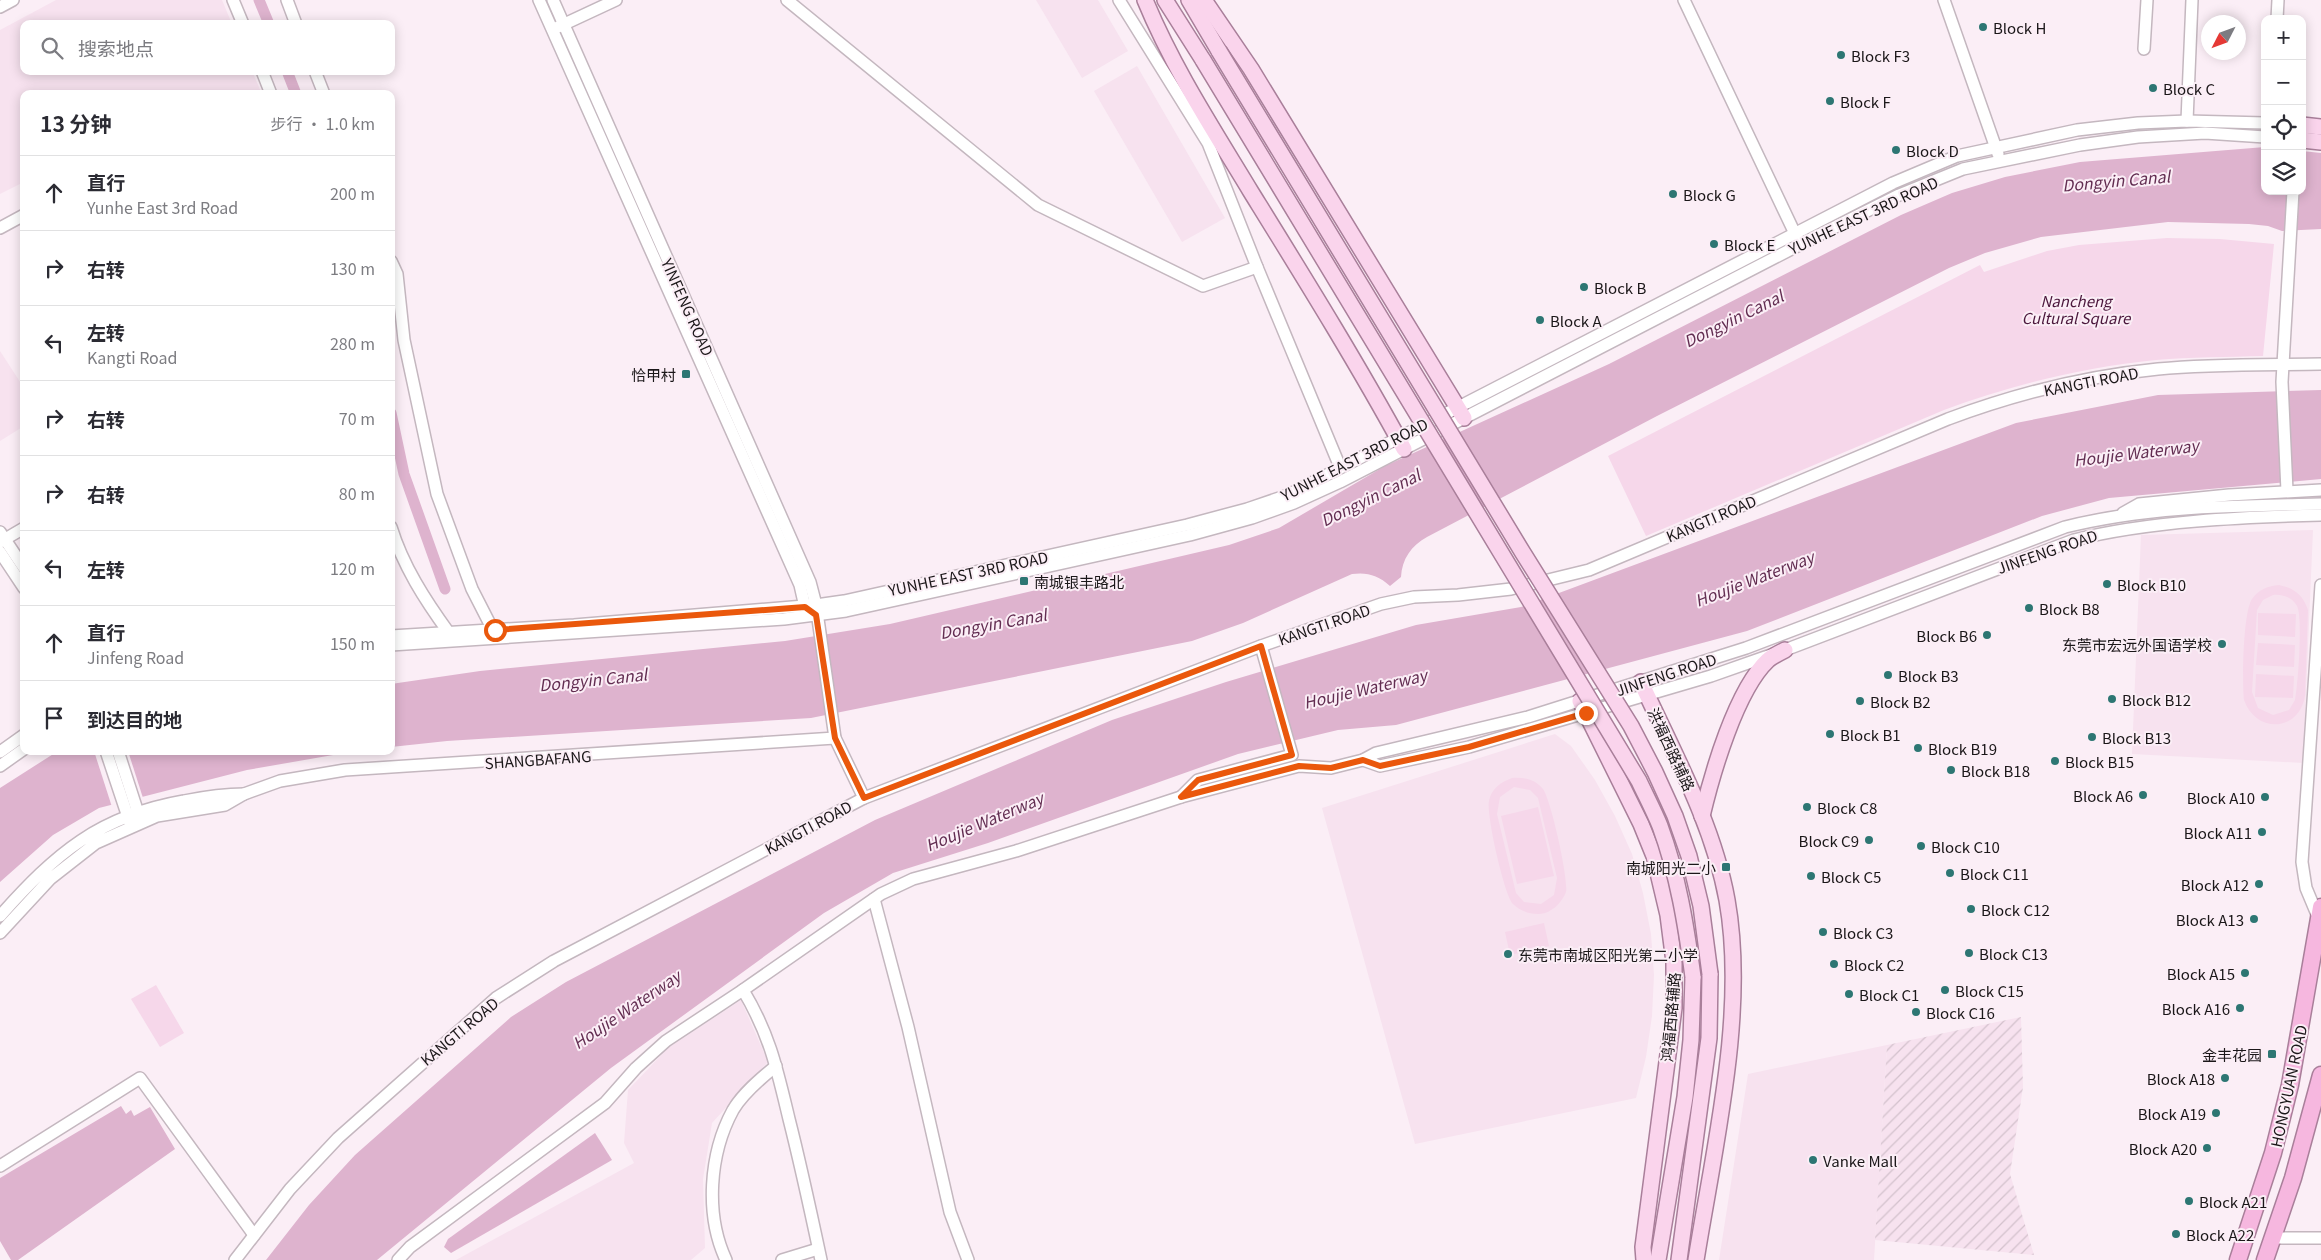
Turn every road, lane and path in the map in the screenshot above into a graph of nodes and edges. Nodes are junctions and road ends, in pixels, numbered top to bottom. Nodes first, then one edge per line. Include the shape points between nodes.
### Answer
1 (13, 0) edge
2 (233, 0) edge
3 (287, 0) edge
4 (539, 0) edge
5 (553, 0) edge
6 (616, 0) edge
7 (787, 0) edge
8 (1119, 0) edge
9 (1145, 0) edge
10 (1165, 0) edge
11 (1189, 0) edge
12 (1204, 0) edge
13 (1684, 0) edge
14 (1944, 0) edge
15 (2147, 0) edge
16 (2192, 0) edge
17 (2278, 0) edge
18 (0, 7) edge
19 (2277, 15) edge
20 (241, 20) edge
21 (294, 20) edge
22 (564, 26) junction
23 (551, 29) junction
24 (2144, 49) dead end
25 (264, 75) edge
26 (317, 75) edge
27 (269, 90) edge
28 (322, 90) edge
29 (2187, 121) junction
30 (2261, 123) edge
31 (2306, 125) edge
32 (2321, 127) edge
33 (2261, 137) edge
34 (2306, 140) edge
35 (2321, 142) edge
36 (1995, 147) junction
37 (2000, 161) junction
38 (2293, 195) edge
39 (20, 217) edge
40 (0, 228) edge
41 (1795, 233) junction
42 (1800, 244) junction
43 (1256, 267) junction
44 (395, 270) edge
45 (396, 310) edge
46 (2321, 364) edge
47 (2283, 365) junction
48 (1460, 412) junction
49 (1401, 443) junction
50 (1340, 467) junction
51 (2321, 490) edge
52 (2286, 491) junction
53 (2321, 504) edge
54 (2321, 515) edge
55 (2117, 516) junction
56 (20, 530) edge
57 (395, 537) edge
58 (2, 538) edge
59 (0, 552) edge
60 (20, 563) edge
61 (20, 582) edge
62 (2321, 584) edge
63 (813, 609) junction
64 (449, 633) junction
65 (495, 634) junction
66 (395, 636) edge
67 (395, 645) edge
68 (1261, 646) junction
69 (1785, 650) junction
70 (1644, 688) junction
71 (1583, 707) junction
72 (20, 738) edge
73 (835, 738) junction
74 (0, 752) edge
75 (20, 752) edge
76 (108, 755) edge
77 (119, 755) edge
78 (0, 766) edge
79 (1181, 797) junction
80 (864, 798) junction
81 (132, 814) junction
82 (1702, 816) junction
83 (874, 899) junction
84 (2320, 914) edge
85 (0, 916) edge
86 (0, 933) edge
87 (743, 990) junction
88 (776, 1066) junction
89 (2321, 1075) edge
90 (0, 1166) edge
91 (254, 1235) junction
92 (2274, 1238) junction
93 (2321, 1238) edge
94 (820, 1254) edge
95 (235, 1260) edge
96 (398, 1260) edge
97 (726, 1260) edge
98 (782, 1260) edge
99 (968, 1260) edge
100 (1644, 1260) edge
101 (1658, 1260) edge
102 (1679, 1260) edge
103 (1696, 1260) edge
104 (2238, 1260) edge
105 (2265, 1260) edge

1 - 18 street
2 - 20 street
3 - 21 street
4 - 23 street, YINFENG ROAD
5 - 22 street, YINFENG ROAD
6 - 22 street
7 - 43 street via 1038,205 1203,286
8 - 43 street via 1208,143
9 - 49 main road via 1161,38 1195,100
10 - 101 main road, bridge via 1639,781 1659,824 1684,911 1693,977 1685,1097
11 - 102 main road, bridge via 1631,726 1675,816 1701,906 1710,974 1710,1038
12 - 48 main road via 1256,77
13 - 41 street
14 - 36 street
15 - 24 street
16 - 29 street
17 - 19 street
22 - 23 street
22 - 63 street, YINFENG ROAD via 810,582
23 - 63 street, YINFENG ROAD
25 - 27 street
26 - 28 street
29 - 30 street, YUNHE EAST 3RD ROAD
29 - 36 street, YUNHE EAST 3RD ROAD via 2077,130
31 - 32 main road
33 - 37 street, YUNHE EAST 3RD ROAD via 2205,133 2138,137
34 - 35 main road
36 - 37 street
36 - 41 street, YUNHE EAST 3RD ROAD via 1948,160
37 - 42 street, YUNHE EAST 3RD ROAD via 1963,169 1899,195
38 - 47 street
39 - 40 street
41 - 42 street
41 - 48 street, YUNHE EAST 3RD ROAD
42 - 48 street, YUNHE EAST 3RD ROAD
43 - 50 street
44 - 45 street
45 - 65 street via 437,494 472,589
46 - 47 street, KANGTI ROAD
47 - 52 street
47 - 68 street, KANGTI ROAD via 2149,370 2020,395 1948,419 1589,570 1511,589 1397,599
48 - 49 street, YUNHE EAST 3RD ROAD
49 - 50 street, YUNHE EAST 3RD ROAD
49 - 63 street, YUNHE EAST 3RD ROAD via 1294,503 1190,536 896,600
50 - 63 street, YUNHE EAST 3RD ROAD via 1288,495 1247,509
51 - 52 street
52 - 55 street via 2139,504
53 - 55 street, JINFENG ROAD via 2205,507
54 - 69 street, JINFENG ROAD via 2107,532 2039,552
55 - 70 street, JINFENG ROAD via 2065,527
56 - 58 street
57 - 64 street via 417,586
58 - 60 street
59 - 61 street
62 - 84 street via 2302,862 2306,888
63 - 65 street, YUNHE EAST 3RD ROAD
63 - 73 street
64 - 65 street, YUNHE EAST 3RD ROAD
64 - 66 street, YUNHE EAST 3RD ROAD
65 - 67 street, YUNHE EAST 3RD ROAD
68 - 79 street via 1292,755 1198,780
68 - 80 street, KANGTI ROAD
69 - 70 street, JINFENG ROAD via 1719,673
69 - 82 main road via 1769,659 1746,692 1726,735
70 - 71 street, JINFENG ROAD
70 - 82 main road, 洪福西路辅路
71 - 79 street, JINFENG ROAD via 1376,753 1363,760 1331,768 1299,766
71 - 100 main road, 鸿福西路辅路 via 1654,856 1668,915 1674,962 1674,1008 1643,1247
72 - 74 street
73 - 80 street
73 - 81 street, SHANGBAFANG via 345,770 280,781 244,794 223,794 153,806
75 - 78 street
76 - 81 street
77 - 81 street
79 - 83 street, JINFENG ROAD via 1016,852 913,879
80 - 91 street, KANGTI ROAD via 567,954 509,989 478,1012 357,1120 296,1183
81 - 85 street, SHANGBAFANG via 91,832 66,850
81 - 86 street, SHANGBAFANG via 72,861
82 - 103 main road via 1727,900 1733,959 1731,1031
83 - 87 street, JINFENG ROAD
83 - 99 street via 908,1028 950,1212
84 - 104 highway, HONGYUAN ROAD via 2290,1085 2273,1153
87 - 88 street via 759,1016
87 - 96 street, JINFENG ROAD via 666,1041 605,1103 410,1247
88 - 94 street
88 - 97 street via 734,1109 717,1147 713,1200 718,1242
89 - 92 highway, HONGYUAN ROAD
90 - 91 street via 140,1078
91 - 95 street, KANGTI ROAD
92 - 93 street
92 - 105 highway, HONGYUAN ROAD
94 - 98 street

